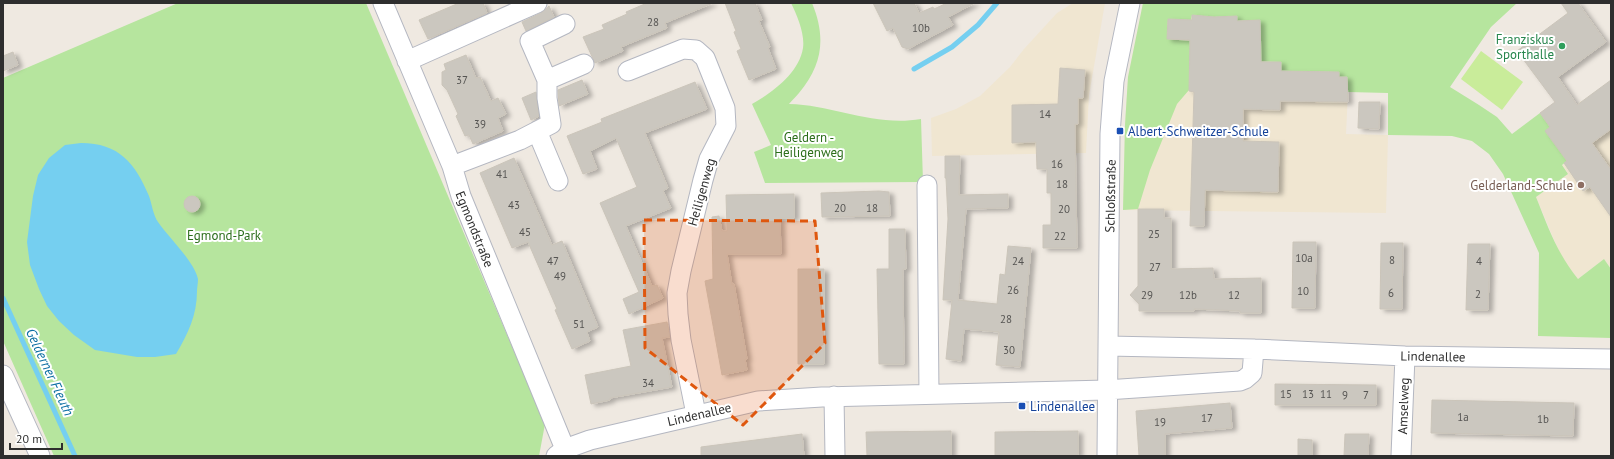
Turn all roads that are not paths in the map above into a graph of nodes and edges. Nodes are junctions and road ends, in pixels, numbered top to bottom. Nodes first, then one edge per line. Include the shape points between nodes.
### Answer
1 (383, 3) edge
2 (537, 3) edge
3 (1130, 3) edge
4 (565, 24) dead end
5 (407, 61) junction
6 (584, 64) dead end
7 (628, 71) dead end
8 (547, 80) junction
9 (537, 132) junction
10 (452, 166) junction
11 (558, 180) dead end
12 (927, 185) dead end
13 (1108, 346) junction
14 (1254, 349) junction
15 (1405, 356) junction
16 (1611, 359) edge
17 (3, 375) edge
18 (1106, 390) junction
19 (929, 394) junction
20 (834, 396) junction
21 (696, 414) junction
22 (562, 454) edge
23 (40, 456) edge
24 (835, 456) edge
25 (1107, 456) edge
26 (1401, 456) edge

1 - 5 street, Egmondstraße
2 - 5 street
3 - 13 street, Schloßstraße via 1114,81 1110,134
4 - 8 street via 530,41
5 - 10 street, Egmondstraße
6 - 8 street
7 - 21 street, Heiligenweg via 683,48 696,50 705,58 725,108 726,126 709,159 677,293 681,340
8 - 9 street via 551,124
9 - 10 street
9 - 11 street
10 - 22 street, Egmondstraße via 461,196
12 - 19 street
13 - 14 street, Lindenallee
13 - 18 street, Schloßstraße
14 - 15 street, Lindenallee
14 - 18 street, Lindenallee via 1252,373 1245,379
15 - 16 street, Lindenallee
15 - 26 street, Amselweg
17 - 23 street
18 - 19 street, Lindenallee
18 - 25 street, Schloßstraße
19 - 20 street, Lindenallee
20 - 21 street, Lindenallee via 758,402
20 - 24 street
21 - 22 street, Lindenallee via 590,440

